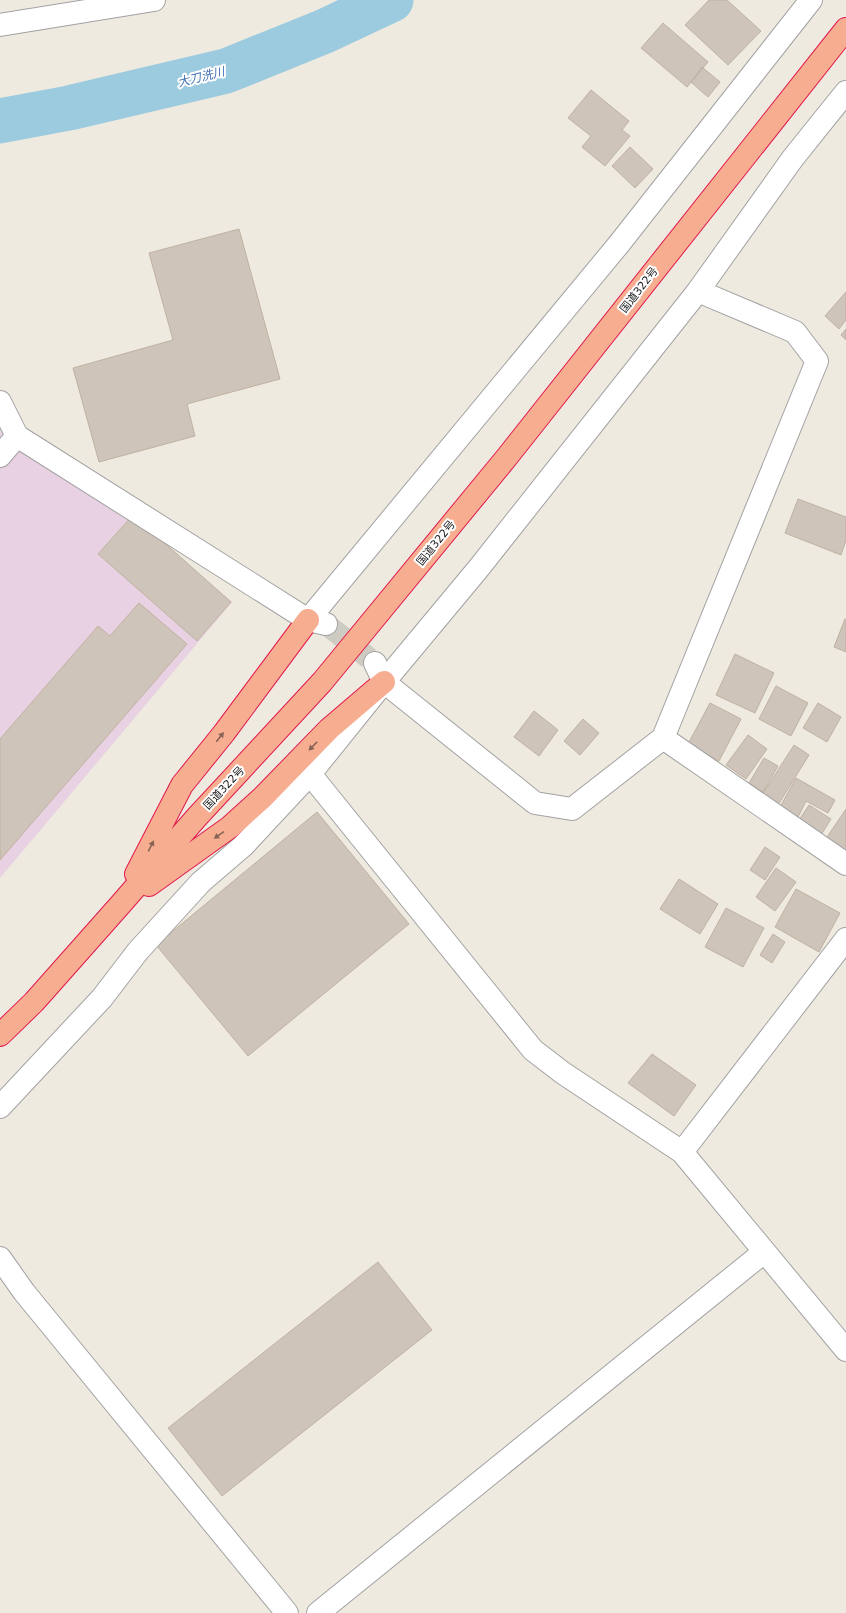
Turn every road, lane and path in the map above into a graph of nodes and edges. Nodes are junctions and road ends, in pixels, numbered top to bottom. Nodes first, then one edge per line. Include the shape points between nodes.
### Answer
1 (154, 0) edge
2 (812, 0) edge
3 (0, 24) edge
4 (846, 29) edge
5 (846, 92) edge
6 (698, 292) junction
7 (0, 402) edge
8 (17, 436) junction
9 (0, 456) edge
10 (317, 622) junction
11 (379, 673) junction
12 (663, 738) junction
13 (310, 774) junction
14 (846, 864) edge
15 (120, 906) junction
16 (846, 939) edge
17 (0, 1035) edge
18 (0, 1107) edge
19 (682, 1152) junction
20 (764, 1252) junction
21 (0, 1258) edge
22 (846, 1350) edge
23 (287, 1613) edge
24 (318, 1613) edge

1 - 3 street
2 - 10 street
4 - 15 highway, 国道322号 via 507,457 322,682 196,818
5 - 6 street via 793,158
6 - 11 street via 478,569
6 - 12 street via 795,332 817,362
7 - 8 street
8 - 9 street
8 - 10 street
15 -> 10 highway via 182,785
11 - 12 street via 535,803 572,810
11 - 13 street
11 -> 15 highway via 329,729 230,827
12 - 14 street
13 - 18 street via 242,846 201,882 138,951 102,998
13 - 19 street via 533,1050 563,1073
15 - 17 highway, 国道322号 via 34,1002
16 - 19 street
19 - 20 street
20 - 22 street
20 - 24 street
21 - 23 street via 24,1292

